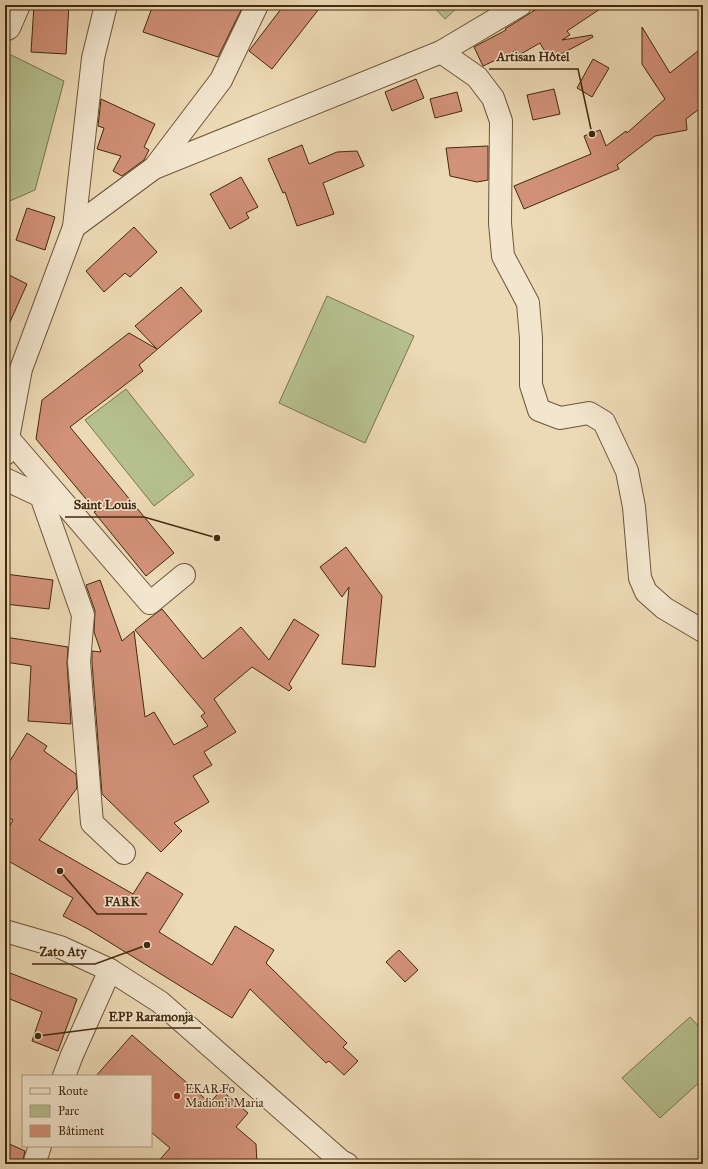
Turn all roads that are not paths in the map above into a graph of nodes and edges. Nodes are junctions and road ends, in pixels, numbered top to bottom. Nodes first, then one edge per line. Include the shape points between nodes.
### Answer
1 (19, 5) edge
2 (96, 5) edge
3 (106, 5) edge
4 (257, 5) edge
5 (520, 5) edge
6 (5, 30) edge
7 (441, 52) junction
8 (93, 58) junction
9 (154, 168) junction
10 (74, 227) junction
11 (6, 446) edge
12 (5, 479) edge
13 (184, 575) dead end
14 (703, 631) edge
15 (124, 853) dead end
16 (5, 931) edge
17 (110, 970) junction
18 (64, 1075) edge
19 (40, 1147) edge
20 (344, 1163) edge
21 (34, 1164) edge

1 - 6 street via 9,28
2 - 8 street
3 - 8 street
4 - 9 street via 221,80
5 - 7 street
7 - 9 street
7 - 14 street via 477,78 493,98 501,121 500,224 503,256 528,303 531,385 539,410 560,418 589,413 604,422 627,471 634,507 640,578 646,592 664,608
8 - 10 street
9 - 10 street
10 - 11 street via 21,369
11 - 13 street via 150,603
12 - 15 street via 41,496 83,615 79,662 92,823
16 - 17 street via 60,947
17 - 18 street
17 - 20 street via 160,1002
19 - 21 street

